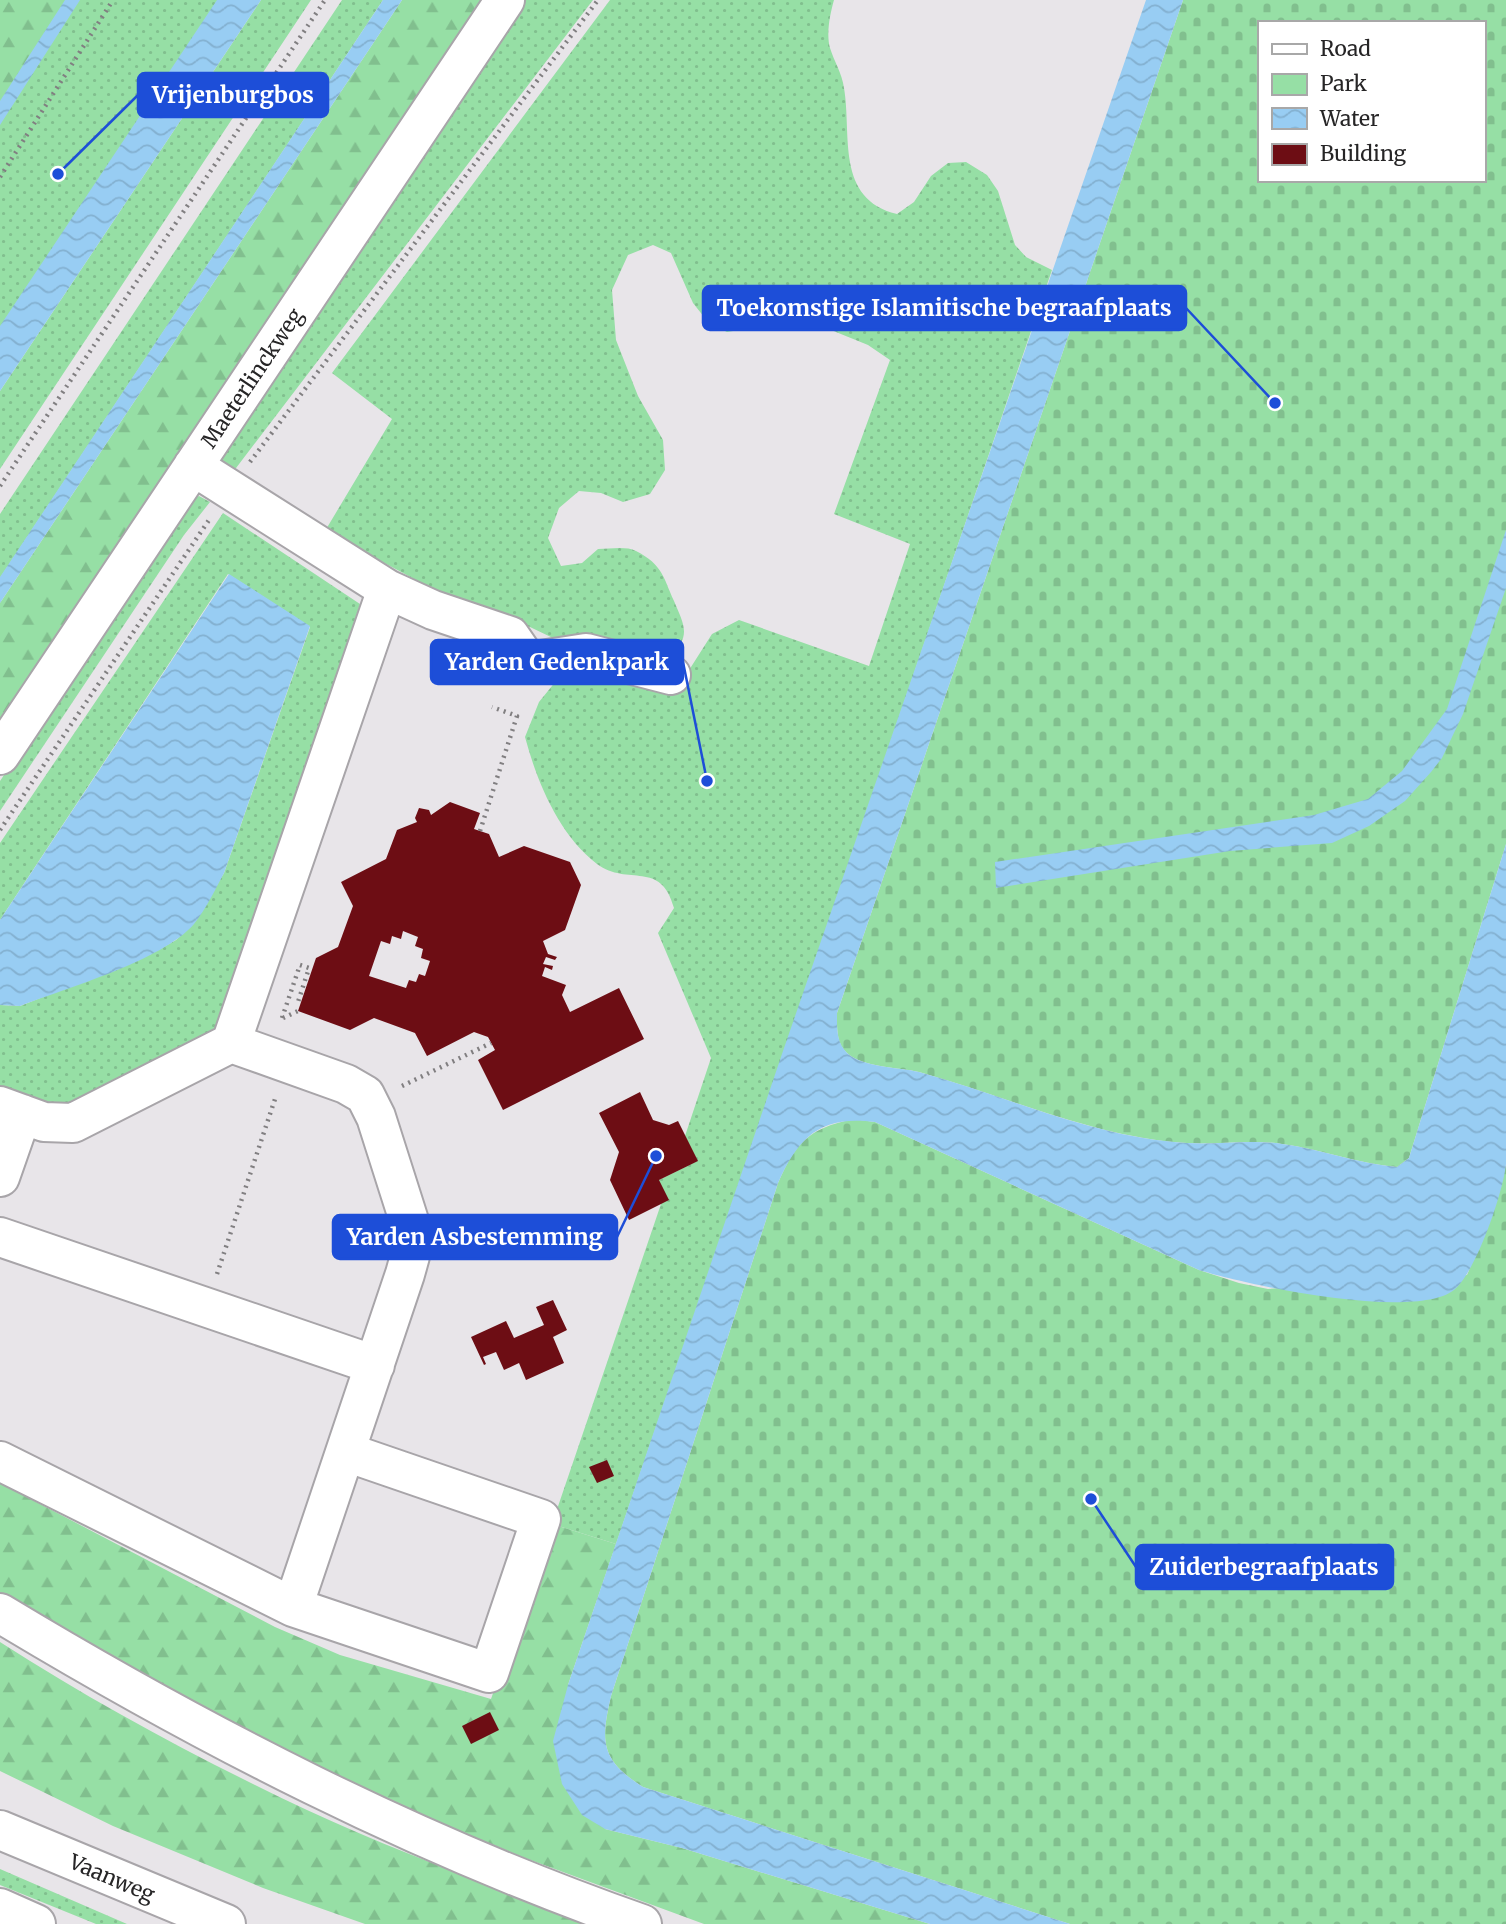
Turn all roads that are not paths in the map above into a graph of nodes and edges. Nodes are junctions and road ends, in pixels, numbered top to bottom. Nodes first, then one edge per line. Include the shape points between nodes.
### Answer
1 (505, 0) edge
2 (193, 466) junction
3 (387, 589) junction
4 (671, 675) dead end
5 (0, 755) edge
6 (231, 1043) junction
7 (11, 1110) edge
8 (0, 1177) edge
9 (0, 1237) edge
10 (375, 1365) junction
11 (346, 1452) junction
12 (0, 1461) edge
13 (293, 1608) junction
14 (0, 1613) edge
15 (0, 1830) edge
16 (0, 1908) edge
17 (37, 1924) edge
18 (226, 1924) edge
19 (642, 1924) edge

1 - 2 main road, Maeterlinckweg
2 - 3 main road
2 - 5 main road, Maeterlinckweg
3 - 4 main road via 510,636 528,662 586,653
3 - 6 main road
6 - 7 main road via 74,1122 44,1122
6 - 10 main road via 356,1088 370,1102 412,1240
7 - 8 main road
9 - 10 main road
10 - 11 main road
11 - 13 main road
11 - 13 main road via 541,1519 520,1583 489,1673
12 - 13 main road
14 - 19 main road via 156,1704 311,1786 482,1863
15 - 18 main road, Vaanweg
16 - 17 main road

